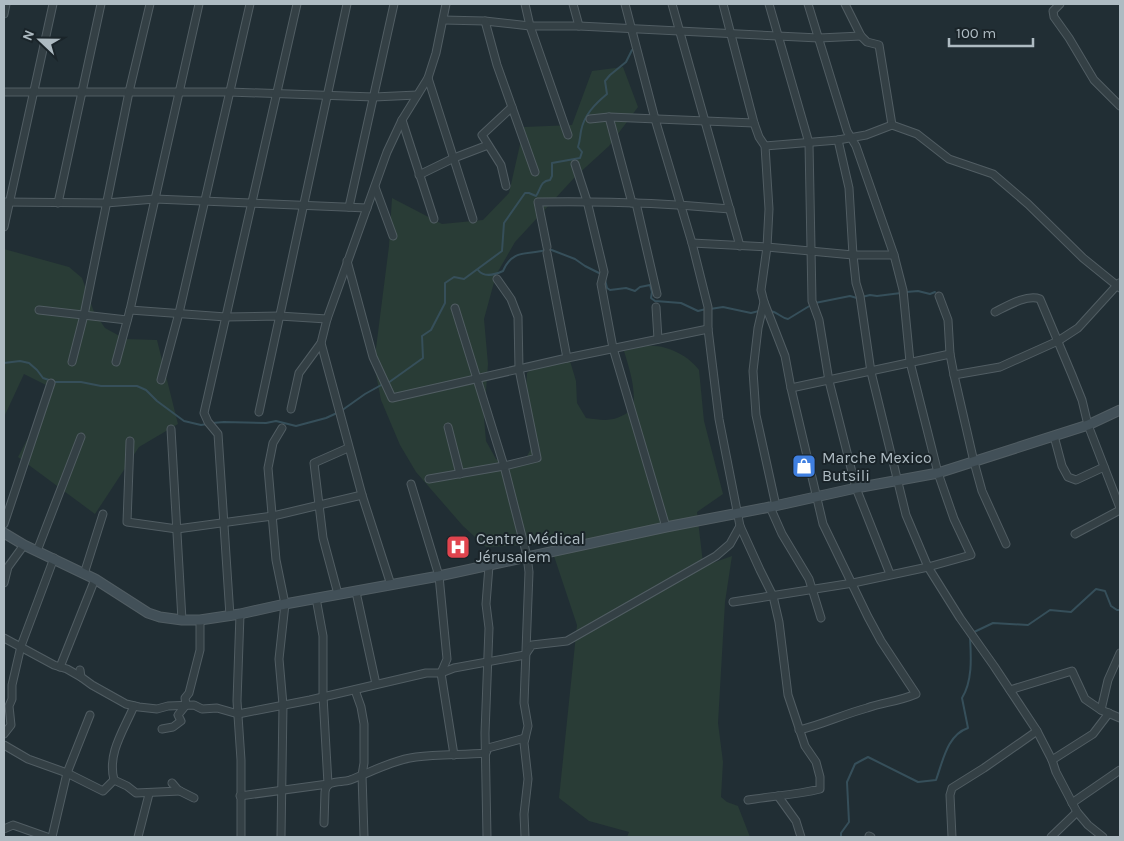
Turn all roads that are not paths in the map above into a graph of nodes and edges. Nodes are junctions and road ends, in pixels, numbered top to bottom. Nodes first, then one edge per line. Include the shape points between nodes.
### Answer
1 (6, 4) edge
2 (53, 4) edge
3 (101, 4) edge
4 (150, 4) edge
5 (199, 4) edge
6 (250, 4) edge
7 (298, 4) edge
8 (347, 4) edge
9 (394, 4) edge
10 (446, 4) edge
11 (525, 4) edge
12 (574, 4) edge
13 (625, 4) edge
14 (672, 4) edge
15 (723, 4) edge
16 (769, 4) edge
17 (808, 4) edge
18 (845, 4) edge
19 (1060, 4) edge
20 (4, 14) edge
21 (443, 20) junction
22 (485, 21) junction
23 (530, 26) junction
24 (579, 26) junction
25 (633, 29) junction
26 (680, 32) junction
27 (730, 34) junction
28 (777, 35) junction
29 (861, 36) junction
30 (819, 38) junction
31 (428, 78) junction
32 (179, 91) junction
33 (4, 92) edge
34 (33, 92) junction
35 (82, 92) junction
36 (129, 92) junction
37 (229, 92) junction
38 (276, 94) junction
39 (417, 95) junction
40 (326, 96) junction
41 (374, 97) junction
42 (1120, 106) edge
43 (512, 107) junction
44 (609, 117) junction
45 (590, 119) dead end
46 (655, 119) junction
47 (402, 120) junction
48 (705, 121) junction
49 (754, 123) junction
50 (892, 125) junction
51 (568, 135) dead end
52 (852, 138) junction
53 (838, 140) junction
54 (809, 143) junction
55 (488, 145) junction
56 (765, 146) junction
57 (454, 158) junction
58 (575, 164) dead end
59 (535, 172) dead end
60 (419, 175) junction
61 (375, 186) junction
62 (506, 186) dead end
63 (155, 199) junction
64 (204, 200) junction
65 (587, 201) junction
66 (6, 202) edge
67 (58, 203) junction
68 (634, 203) junction
69 (106, 204) junction
70 (252, 204) junction
71 (680, 205) junction
72 (302, 206) junction
73 (348, 208) junction
74 (367, 208) junction
75 (730, 209) junction
76 (434, 219) dead end
77 (473, 219) dead end
78 (4, 227) edge
79 (393, 236) dead end
80 (692, 244) junction
81 (740, 246) junction
82 (766, 247) junction
83 (810, 252) junction
84 (894, 255) junction
85 (853, 256) junction
86 (347, 261) junction
87 (497, 279) dead end
88 (1119, 285) edge
89 (657, 294) dead end
90 (939, 296) dead end
91 (764, 302) junction
92 (656, 307) dead end
93 (455, 308) dead end
94 (39, 310) dead end
95 (130, 310) junction
96 (995, 312) dead end
97 (179, 313) junction
98 (84, 315) junction
99 (278, 316) junction
100 (226, 317) junction
101 (326, 319) junction
102 (127, 320) junction
103 (708, 329) junction
104 (658, 339) junction
105 (1058, 342) junction
106 (321, 344) junction
107 (614, 348) junction
108 (950, 354) junction
109 (566, 358) junction
110 (72, 362) dead end
111 (116, 362) dead end
112 (910, 362) junction
113 (519, 369) junction
114 (870, 372) junction
115 (954, 375) junction
116 (478, 378) junction
117 (161, 380) dead end
118 (829, 381) junction
119 (51, 383) dead end
120 (790, 388) junction
121 (291, 409) dead end
122 (1120, 410) edge
123 (259, 412) dead end
124 (1088, 425) junction
125 (448, 427) dead end
126 (282, 428) dead end
127 (171, 429) dead end
128 (1054, 436) junction
129 (81, 437) dead end
130 (130, 441) dead end
131 (348, 448) junction
132 (974, 462) junction
133 (504, 466) junction
134 (1104, 467) junction
135 (938, 473) junction
136 (460, 474) junction
137 (429, 479) dead end
138 (898, 479) junction
139 (411, 484) dead end
140 (856, 488) junction
141 (362, 495) junction
142 (816, 497) junction
143 (320, 505) junction
144 (773, 507) junction
145 (1120, 509) edge
146 (738, 512) junction
147 (104, 514) dead end
148 (273, 516) junction
149 (224, 523) junction
150 (4, 524) edge
151 (740, 526) junction
152 (666, 527) junction
153 (177, 529) junction
154 (4, 533) edge
155 (1075, 534) dead end
156 (1006, 544) dead end
157 (24, 545) junction
158 (37, 551) junction
159 (527, 556) junction
160 (54, 558) junction
161 (489, 566) junction
162 (928, 567) junction
163 (84, 574) junction
164 (890, 574) junction
165 (439, 576) junction
166 (95, 579) junction
167 (4, 583) edge
168 (853, 583) junction
169 (391, 585) junction
170 (813, 590) junction
171 (356, 592) junction
172 (338, 594) junction
173 (773, 596) junction
174 (316, 598) junction
175 (733, 602) dead end
176 (285, 604) junction
177 (240, 614) junction
178 (230, 616) junction
179 (821, 618) dead end
180 (182, 620) junction
181 (200, 620) junction
182 (4, 638) edge
183 (21, 646) junction
184 (1120, 653) edge
185 (525, 655) junction
186 (487, 662) junction
187 (60, 667) junction
188 (441, 673) junction
189 (376, 684) junction
190 (355, 690) junction
191 (1010, 690) junction
192 (323, 696) junction
193 (186, 705) junction
194 (283, 705) junction
195 (134, 706) junction
196 (1101, 710) junction
197 (90, 714) dead end
198 (238, 714) junction
199 (1109, 714) junction
200 (1120, 718) edge
201 (162, 729) dead end
202 (799, 730) junction
203 (1037, 731) junction
204 (4, 734) edge
205 (525, 738) junction
206 (4, 745) edge
207 (486, 753) junction
208 (454, 755) junction
209 (1052, 760) junction
210 (1120, 770) edge
211 (67, 773) junction
212 (362, 775) junction
213 (114, 780) junction
214 (172, 783) dead end
215 (328, 784) junction
216 (282, 790) junction
217 (180, 791) junction
218 (149, 794) junction
219 (240, 796) junction
220 (778, 796) junction
221 (194, 798) dead end
222 (748, 800) dead end
223 (1072, 802) junction
224 (1077, 812) junction
225 (324, 823) dead end
226 (4, 830) edge
227 (46, 837) edge
228 (52, 837) edge
229 (138, 837) edge
230 (241, 837) edge
231 (282, 837) edge
232 (364, 837) edge
233 (487, 837) edge
234 (525, 837) edge
235 (802, 837) edge
236 (952, 837) edge
237 (1051, 837) edge
238 (1103, 837) edge

1 - 20 street
2 - 34 street
3 - 35 street
4 - 36 street
5 - 32 street
6 - 37 street
7 - 38 street
8 - 40 street
9 - 41 street
10 - 21 street
11 - 23 street
12 - 24 street
13 - 25 street
14 - 26 street
15 - 27 street
16 - 28 street
17 - 30 street
18 - 29 street
19 - 42 street via 1053,11 1054,17 1094,80
21 - 22 street
21 - 31 street
22 - 23 street
22 - 43 street
23 - 24 street
23 - 51 street
24 - 25 street
25 - 26 street
25 - 46 street
26 - 27 street
26 - 48 street
27 - 28 street
27 - 49 street
28 - 30 street
28 - 54 street
29 - 30 street
29 - 50 street via 878,45
30 - 52 street via 847,131
31 - 39 street
31 - 57 street
32 - 36 street
32 - 37 street
32 - 63 street
33 - 34 street
34 - 35 street
34 - 66 street
35 - 36 street
35 - 67 street
36 - 69 street
37 - 38 street
37 - 64 street
38 - 40 street
38 - 70 street
39 - 41 street
39 - 47 street
40 - 41 street
40 - 72 street
41 - 73 street
43 - 55 street via 482,135
43 - 59 street
44 - 45 street
44 - 46 street
44 - 68 street
46 - 48 street
46 - 71 street
47 - 60 street
47 - 61 street via 386,152
48 - 49 street
48 - 75 street
49 - 56 street
50 - 52 street
50 - 88 street via 917,134 949,159 993,174 1083,258
52 - 53 street
52 - 84 street
53 - 54 street
53 - 85 street via 849,188
54 - 56 street
54 - 83 street
55 - 57 street
55 - 62 street via 501,165
56 - 82 street via 769,209
57 - 60 street
57 - 77 street
58 - 65 street
60 - 76 street
61 - 74 street
61 - 79 street
63 - 64 street
63 - 69 street
63 - 95 street
64 - 70 street
64 - 97 street
65 - 68 street
65 - 107 street via 604,274 601,284
65 - 109 street via 538,202
66 - 67 street
66 - 78 street
67 - 69 street
68 - 71 street
68 - 89 street
69 - 98 street
70 - 72 street
70 - 100 street
71 - 75 street
71 - 80 street
72 - 73 street
72 - 99 street
73 - 74 street
74 - 86 street
75 - 81 street
80 - 81 street
80 - 103 street via 708,309
81 - 82 street
82 - 83 street
82 - 91 street via 761,290
83 - 85 street
83 - 118 street via 813,304 819,320
84 - 85 street
84 - 112 street via 903,292
85 - 114 street
86 - 101 street
86 - 116 street via 373,357 392,398
87 - 113 street via 511,299 518,317
88 - 105 street via 1078,328
90 - 108 street via 948,320
91 - 120 street via 785,356
91 - 144 street via 758,328 754,380 756,415
92 - 104 street
93 - 116 street
94 - 98 street
95 - 97 street
95 - 102 street
96 - 105 street via 1013,304 1040,299
97 - 100 street
97 - 117 street
98 - 102 street
98 - 110 street
99 - 100 street
99 - 101 street
99 - 123 street
100 - 149 street via 204,414 218,434
101 - 106 street
102 - 111 street
103 - 104 street
103 - 146 street via 719,420
104 - 107 street
105 - 115 street via 1000,366
105 - 124 street via 1082,400
106 - 121 street via 300,373
106 - 131 street
107 - 109 street
107 - 152 street
108 - 112 street
108 - 115 street
109 - 113 street
112 - 114 street
112 - 135 street
113 - 116 street
113 - 133 street via 537,458
114 - 118 street
114 - 138 street
115 - 132 street
116 - 133 street
118 - 120 street
118 - 140 street
119 - 150 street
120 - 142 street
122 - 124 street
124 - 128 street
124 - 134 street
125 - 136 street
126 - 148 street via 273,444 268,468
127 - 153 street
128 - 132 street
128 - 134 street via 1068,477 1076,480
129 - 158 street
130 - 153 street via 127,522
131 - 141 street
131 - 143 street via 314,463
132 - 135 street
132 - 156 street via 982,491
133 - 136 street
133 - 159 street
134 - 145 street
135 - 138 street
135 - 162 street via 971,555
136 - 137 street
138 - 140 street
138 - 162 street via 906,515
139 - 165 street
140 - 142 street
140 - 164 street
141 - 143 street
141 - 169 street
142 - 144 street
142 - 168 street via 823,524
143 - 148 street
143 - 172 street via 323,538
144 - 146 street
144 - 170 street via 782,534
145 - 155 street
146 - 151 street
146 - 152 street
147 - 163 street
148 - 149 street
148 - 176 street via 276,560
149 - 153 street
149 - 178 street
151 - 173 street
151 - 185 street via 730,544 706,563 566,641 532,645
152 - 159 street
153 - 180 street
154 - 157 street
157 - 158 street
157 - 167 street via 8,567
158 - 160 street
159 - 161 street
159 - 185 street via 529,591
160 - 163 street
160 - 183 street
161 - 165 street
161 - 186 street
162 - 164 street
162 - 191 street
163 - 166 street
164 - 168 street
165 - 169 street
165 - 188 street via 447,659
166 - 180 street via 148,613
166 - 187 street
168 - 170 street
168 - 202 street via 881,641 916,694
169 - 171 street
170 - 173 street
170 - 179 street
171 - 172 street
171 - 189 street
172 - 174 street
173 - 175 street
173 - 202 street via 788,695
174 - 176 street
174 - 192 street via 323,636
176 - 177 street
176 - 194 street via 279,658
177 - 178 street
177 - 198 street
178 - 181 street
180 - 181 street
181 - 193 street via 200,650 189,694 185,698
182 - 183 street
183 - 187 street
183 - 204 street via 9,706 11,725
184 - 196 street via 1108,680
185 - 186 street
185 - 205 street via 524,703 528,726
186 - 188 street
186 - 207 street
187 - 195 street via 80,674 92,685
188 - 189 street via 426,673
188 - 208 street
189 - 190 street
190 - 192 street
190 - 212 street via 364,724
191 - 196 street via 1072,671 1085,699
191 - 203 street
192 - 194 street
192 - 215 street
193 - 195 street via 157,709
193 - 198 street
193 - 201 street via 178,715 180,721
194 - 198 street
194 - 216 street
195 - 213 street via 113,753
196 - 199 street
197 - 211 street
198 - 219 street
199 - 200 street
199 - 209 street via 1093,734
202 - 220 street via 807,752 816,762 820,789
203 - 209 street
203 - 236 street via 952,788
205 - 207 street via 488,748
205 - 234 street via 528,779
206 - 211 street via 28,759
207 - 208 street
207 - 233 street
208 - 212 street via 415,758
209 - 223 street
210 - 223 street
211 - 213 street via 103,791
211 - 228 street
212 - 215 street
212 - 232 street
213 - 218 street via 136,793
214 - 217 street
215 - 216 street
215 - 225 street via 325,787
216 - 219 street
216 - 231 street
217 - 218 street
217 - 221 street
218 - 229 street
219 - 230 street
220 - 222 street
220 - 235 street via 796,821
223 - 224 street
224 - 237 street
224 - 238 street
226 - 227 street via 13,825

